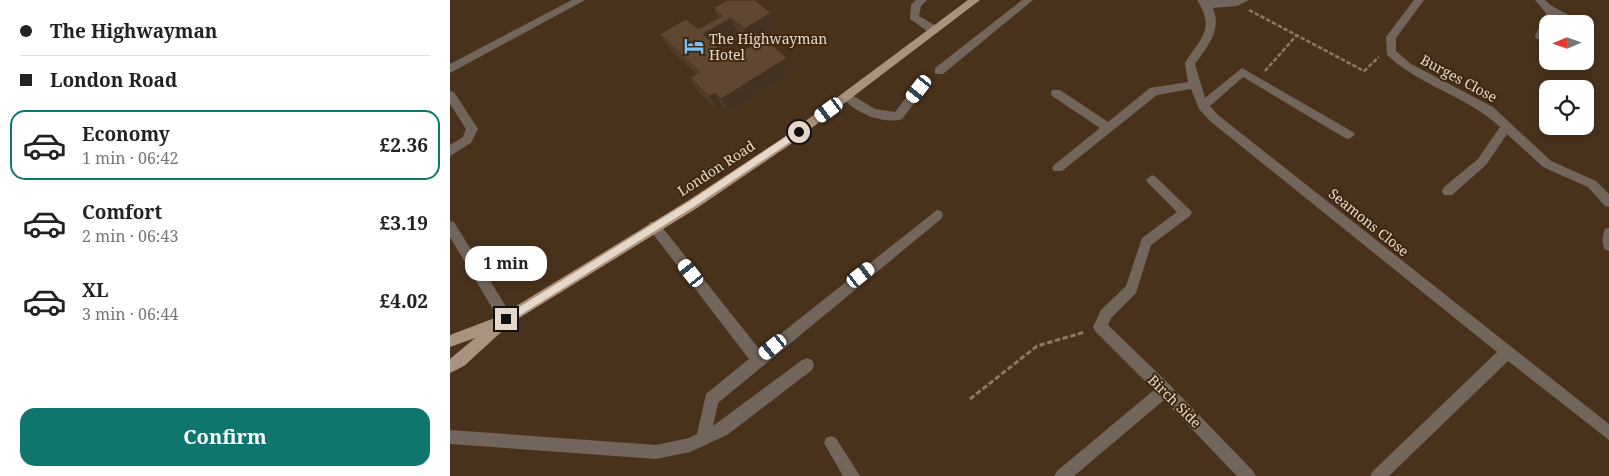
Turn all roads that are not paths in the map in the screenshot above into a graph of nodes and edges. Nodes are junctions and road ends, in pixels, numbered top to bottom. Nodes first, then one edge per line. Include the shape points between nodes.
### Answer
1 (580, 0) edge
2 (922, 0) edge
3 (975, 0) edge
4 (1028, 0) edge
5 (1419, 0) edge
6 (1240, 2) edge
7 (1204, 3) edge
8 (1543, 4) edge
9 (1550, 15) edge
10 (1562, 15) edge
11 (934, 30) junction
12 (450, 69) edge
13 (940, 71) dead end
14 (1193, 85) junction
15 (919, 89) dead end
16 (1056, 93) dead end
17 (450, 95) edge
18 (847, 96) junction
19 (1203, 106) junction
20 (1506, 126) junction
21 (1108, 128) junction
22 (1349, 134) dead end
23 (450, 151) edge
24 (1058, 168) dead end
25 (1152, 180) dead end
26 (1448, 191) dead end
27 (1609, 202) edge
28 (937, 214) dead end
29 (450, 226) edge
30 (654, 226) junction
31 (506, 319) junction
32 (450, 341) edge
33 (1507, 352) junction
34 (758, 359) junction
35 (806, 365) dead end
36 (450, 366) edge
37 (1165, 390) junction
38 (1609, 432) edge
39 (450, 437) edge
40 (704, 438) junction
41 (831, 443) dead end
42 (852, 476) edge
43 (1062, 476) edge
44 (1248, 476) edge
45 (1378, 476) edge

1 - 12 street
2 - 11 street via 916,5 914,17
3 - 11 main road, London Road
4 - 13 street
5 - 20 street, Burges Close via 1391,37 1391,52 1407,67 1489,110
6 - 7 street
7 - 14 street, Seamons Close via 1212,18 1210,36 1190,63
8 - 9 street
8 - 10 street
11 - 18 main road, London Road
14 - 19 street, Seamons Close
14 - 21 street via 1154,91
15 - 18 street via 898,116 890,117 870,112
16 - 21 street
17 - 23 street via 472,129 467,140
18 - 30 main road, London Road via 776,148
19 - 22 street via 1242,72
19 - 33 street, Seamons Close
20 - 26 street via 1482,162
20 - 27 street, Burges Close via 1547,164 1592,184
21 - 24 street
25 - 37 street, Birch Side via 1186,212 1146,242 1131,289 1106,314 1100,327
28 - 34 street
29 - 31 street
30 - 31 main road, London Road
30 - 34 street
31 - 32 main road, London Road
31 - 36 main road, London Road
33 - 38 street, Seamons Close
33 - 45 street
34 - 40 street via 711,399
35 - 40 street via 722,430
37 - 43 street
37 - 44 street, Birch Side
39 - 40 street via 656,452 690,445
41 - 42 street

